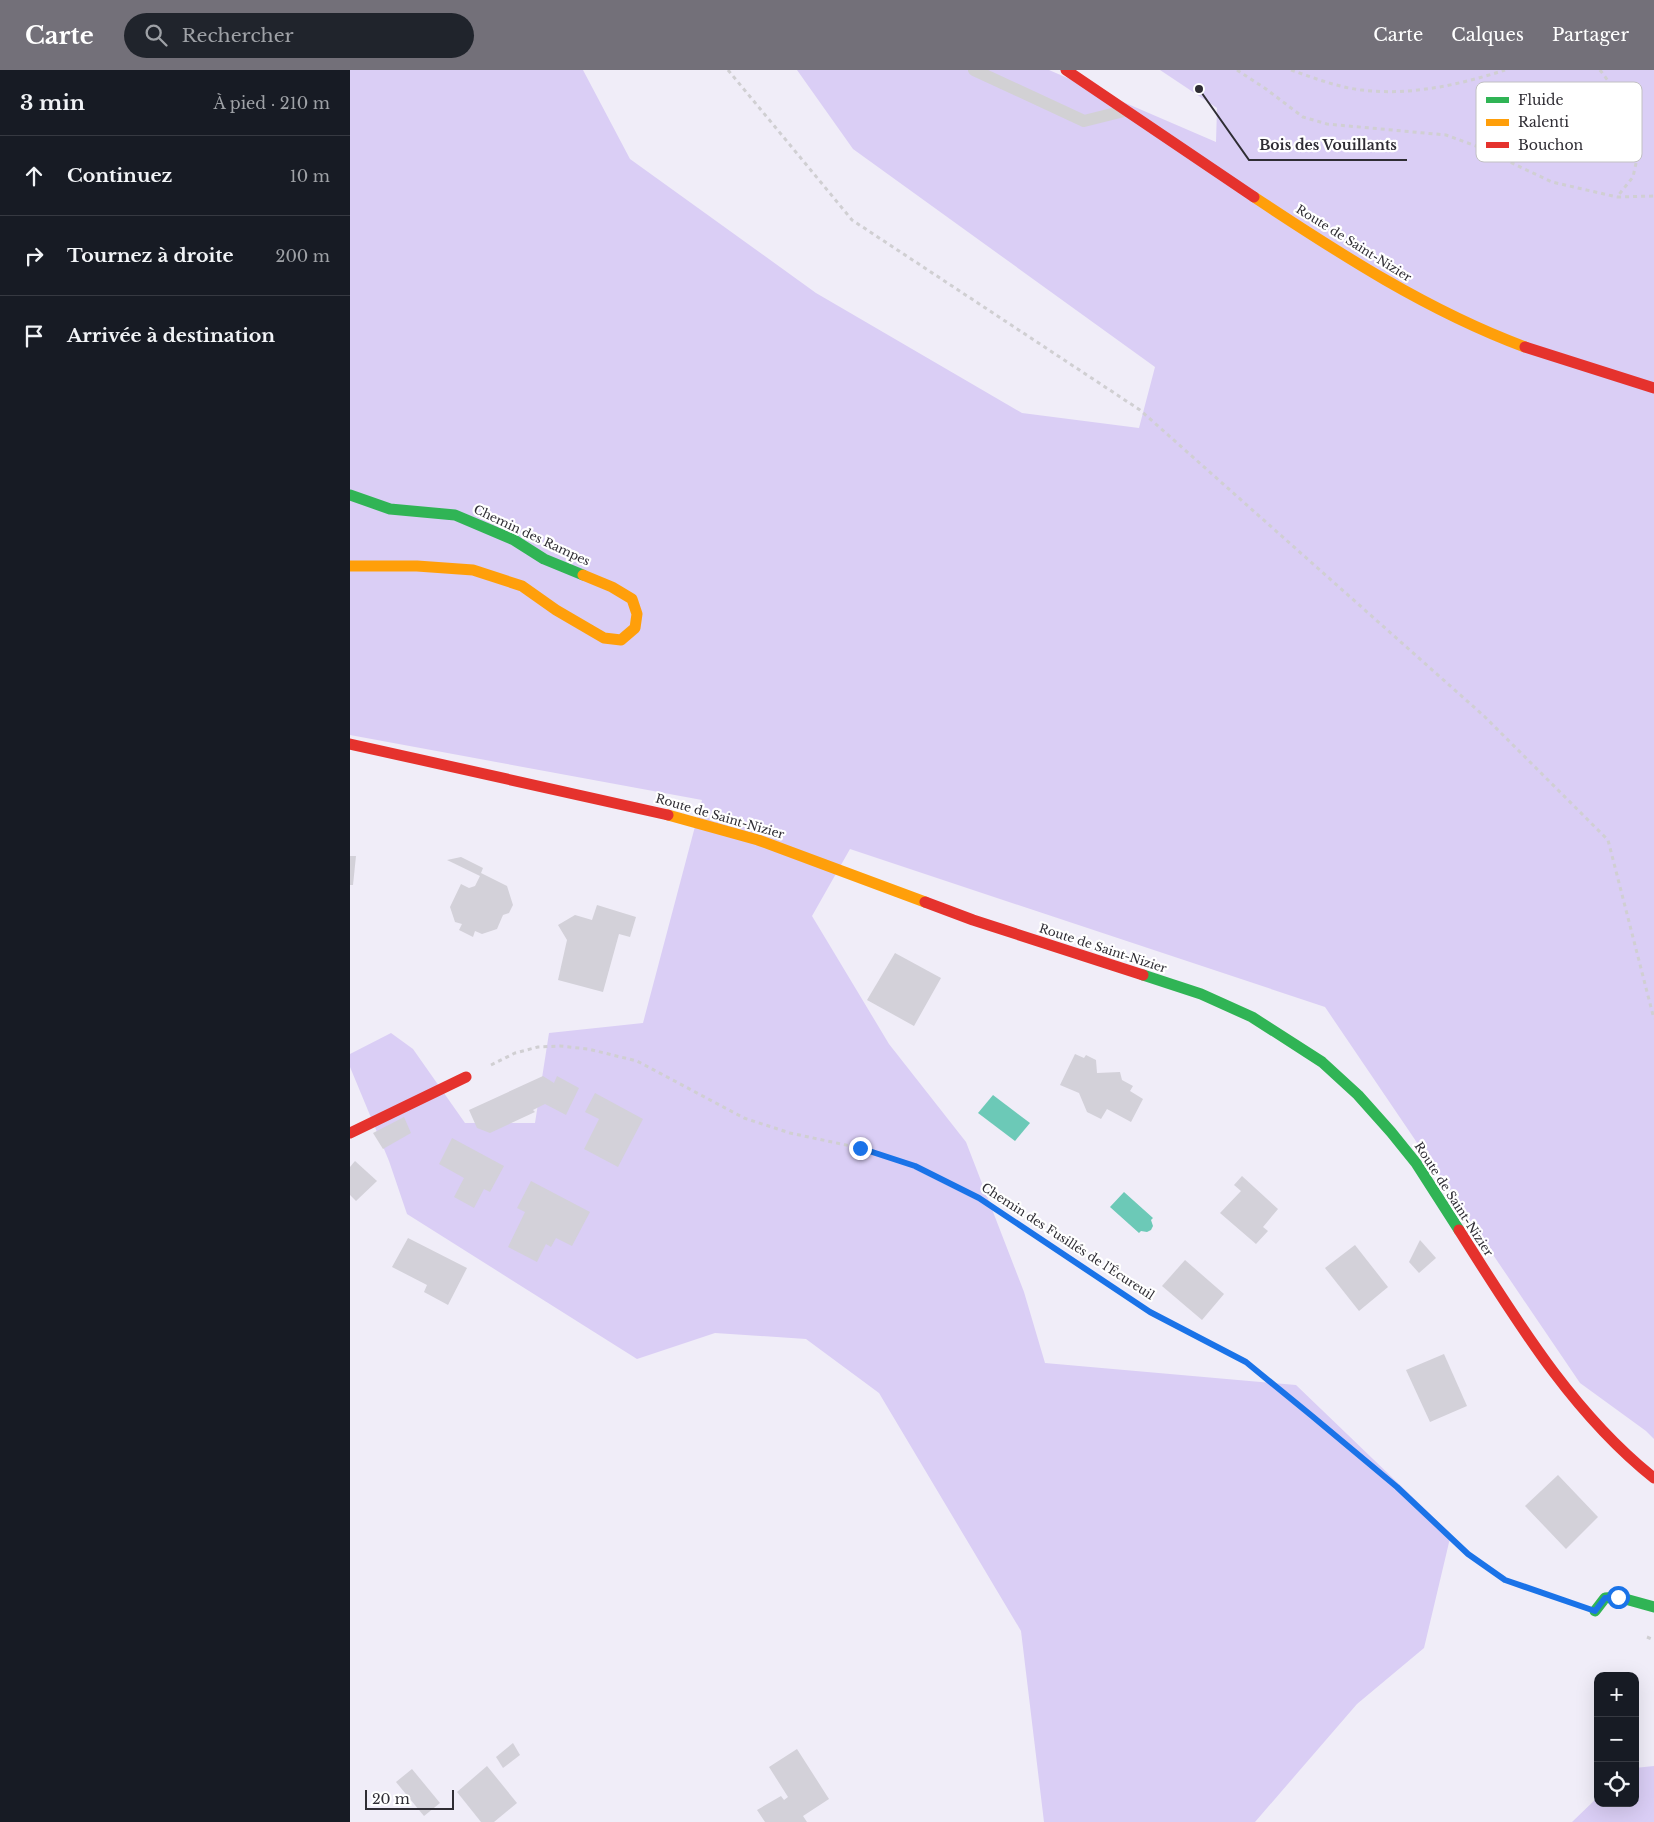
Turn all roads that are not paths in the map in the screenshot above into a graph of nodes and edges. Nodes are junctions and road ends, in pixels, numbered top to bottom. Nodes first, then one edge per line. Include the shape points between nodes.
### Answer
1 (974, 70) edge
2 (1066, 70) edge
3 (1127, 111) junction
4 (1654, 388) edge
5 (350, 494) edge
6 (350, 566) edge
7 (350, 744) edge
8 (466, 1077) road end
9 (350, 1133) edge
10 (1654, 1478) edge
11 (1654, 1607) edge
12 (1595, 1611) road end

1 - 3 lane via 1084,120
2 - 3 main road, Route de Saint-Nizier
3 - 4 main road, Route de Saint-Nizier via 1330,248 1460,320 1521,345
5 - 6 main road, Chemin des Rampes via 390,509 455,515 514,540 544,558 632,599 637,614 636,628 621,640 604,638 522,586 473,570
7 - 10 main road, Route de Saint-Nizier via 650,810 758,840 973,920 1202,994 1252,1017 1322,1062 1391,1132 1416,1163 1552,1370 1604,1432
8 - 9 main road
11 - 12 main road via 1618,1597 1605,1598

